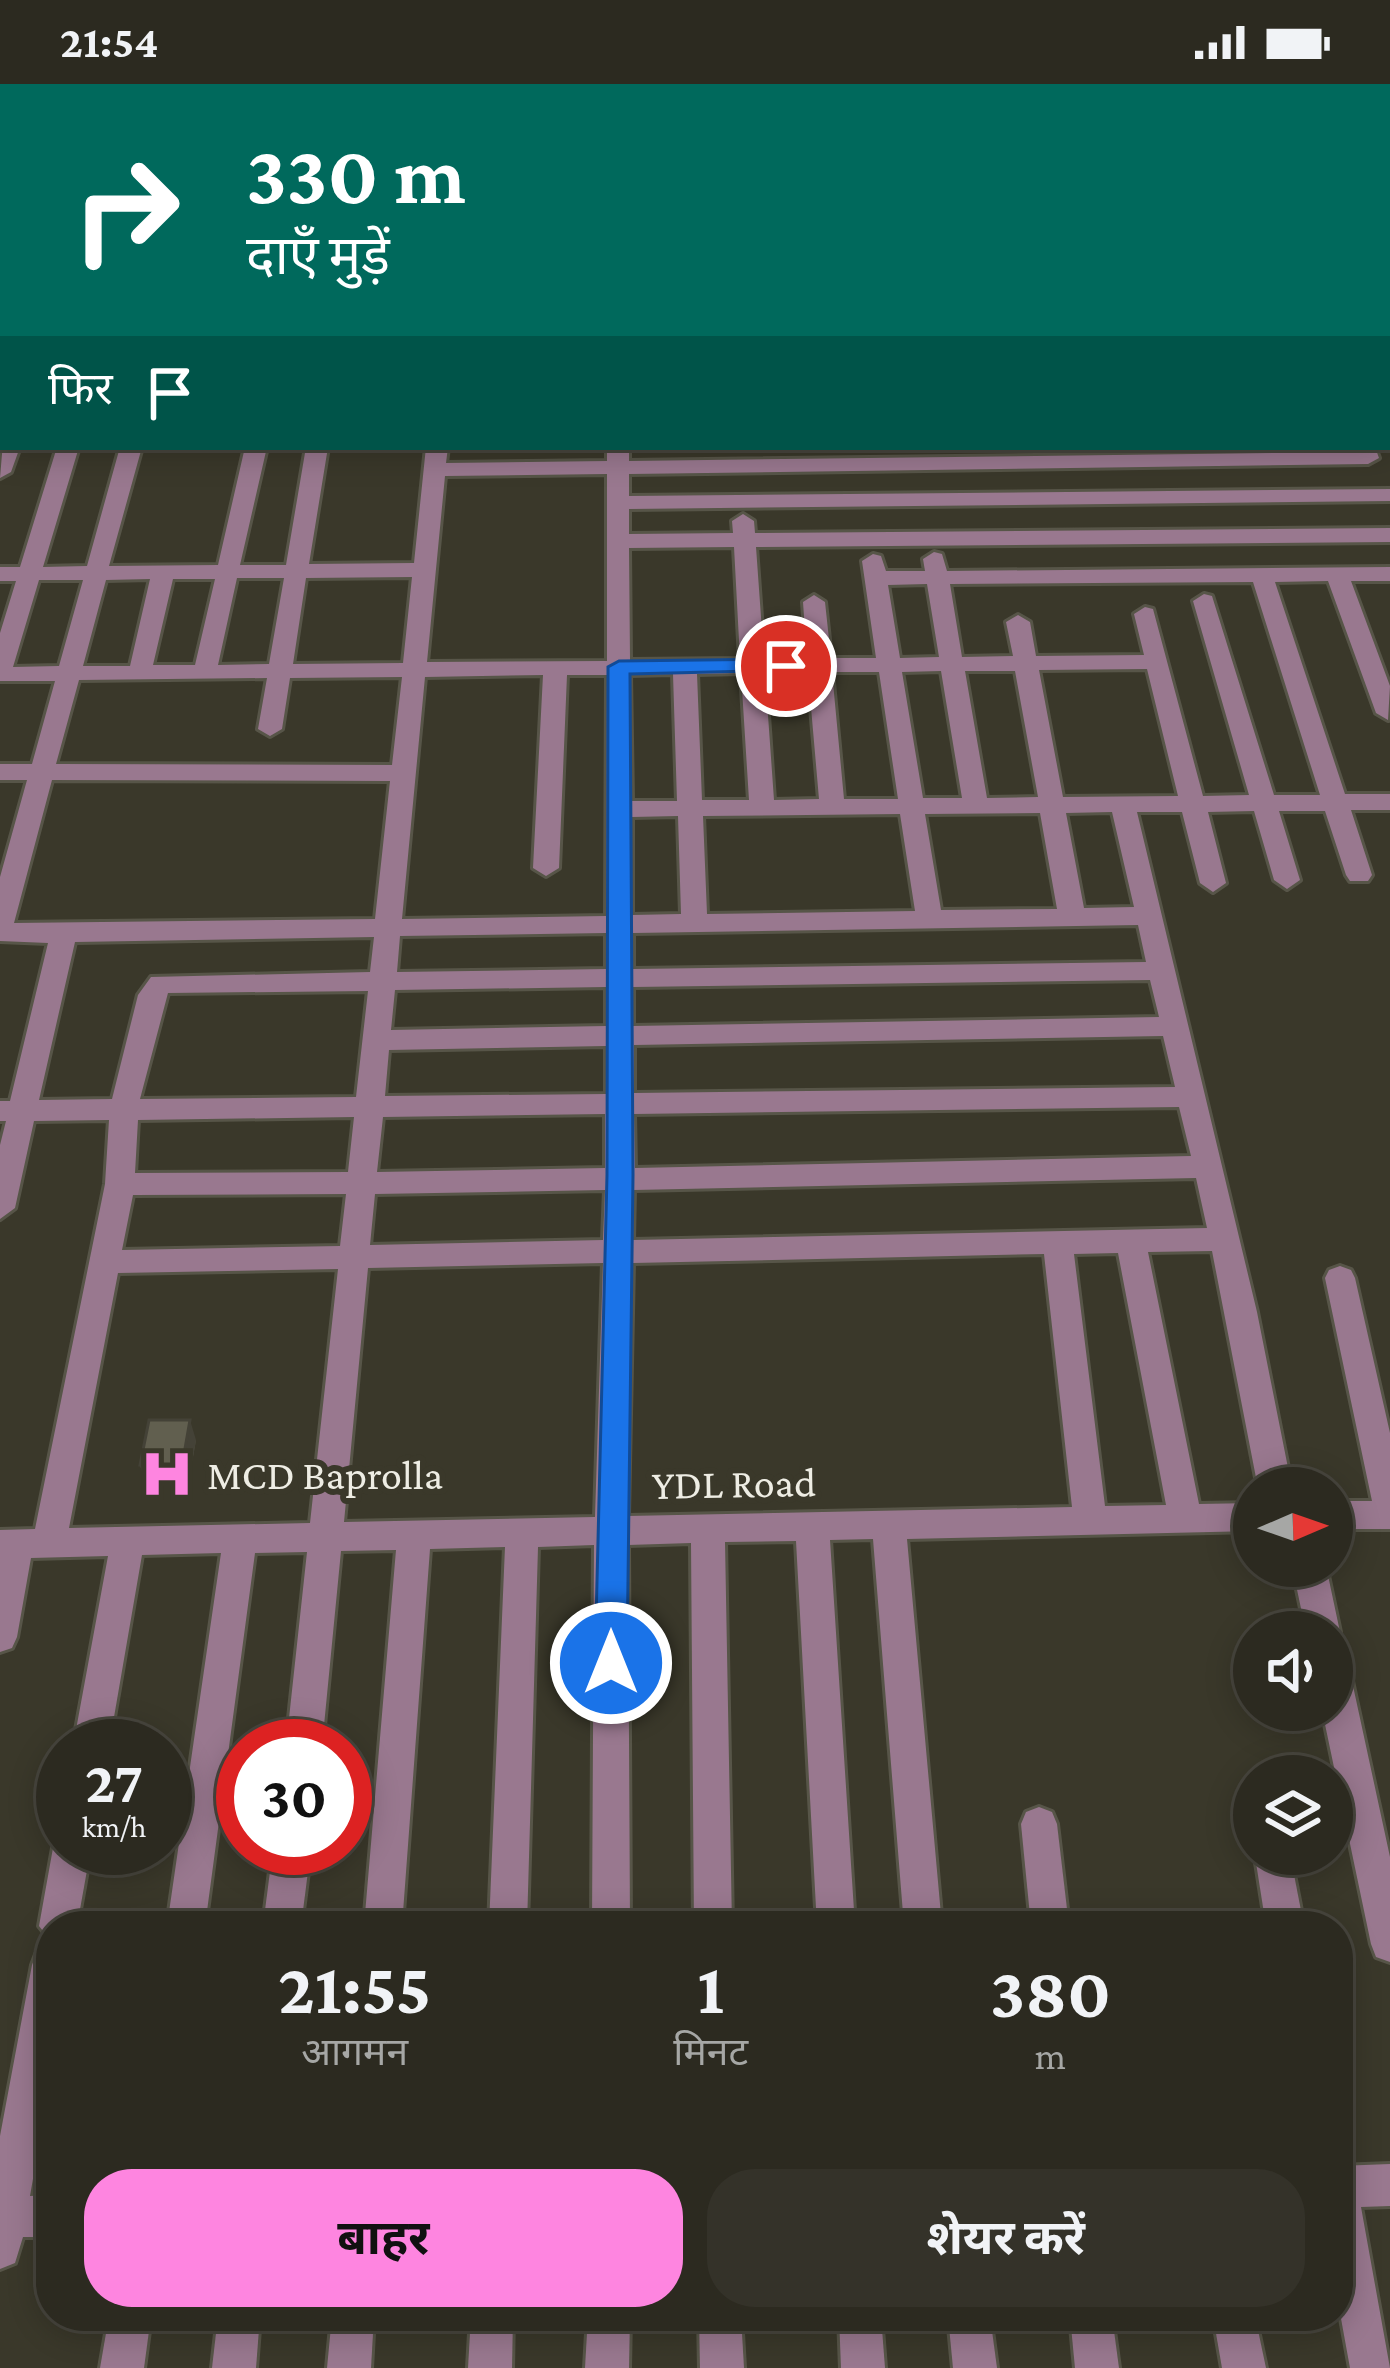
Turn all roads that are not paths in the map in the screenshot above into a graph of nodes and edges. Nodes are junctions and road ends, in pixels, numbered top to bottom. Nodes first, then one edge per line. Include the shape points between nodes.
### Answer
1 (67, 450) edge
2 (130, 450) edge
3 (255, 450) edge
4 (316, 450) edge
5 (1365, 450) edge
6 (619, 456) edge
7 (740, 457) edge
8 (436, 458) edge
9 (1390, 495) edge
10 (742, 502) junction
11 (864, 502) junction
12 (619, 503) junction
13 (1385, 535) edge
14 (930, 537) junction
15 (870, 538) junction
16 (744, 539) junction
17 (619, 541) junction
18 (1390, 559) edge
19 (422, 570) junction
20 (228, 571) junction
21 (296, 571) junction
22 (100, 572) junction
23 (164, 572) junction
24 (0, 574) edge
25 (31, 574) junction
26 (1337, 574) junction
27 (1390, 574) edge
28 (1262, 576) junction
29 (876, 578) junction
30 (937, 578) junction
31 (1204, 601) dead end
32 (814, 602) dead end
33 (1145, 614) dead end
34 (1018, 622) dead end
35 (1156, 662) junction
36 (1024, 663) junction
37 (889, 664) junction
38 (950, 664) junction
39 (820, 665) junction
40 (752, 666) junction
41 (619, 667) junction
42 (685, 667) junction
43 (555, 668) junction
44 (411, 670) junction
45 (277, 671) junction
46 (0, 672) edge
47 (140, 672) junction
48 (205, 672) junction
49 (69, 673) junction
50 (1388, 713) edge
51 (270, 730) dead end
52 (0, 772) edge
53 (42, 772) junction
54 (404, 773) junction
55 (1390, 802) edge
56 (1336, 803) junction
57 (1264, 805) junction
58 (1193, 806) junction
59 (1052, 807) junction
60 (1123, 807) junction
61 (832, 808) junction
62 (910, 808) junction
63 (976, 808) junction
64 (620, 809) junction
65 (689, 809) junction
66 (762, 809) junction
67 (546, 868) dead end
68 (1360, 874) dead end
69 (1287, 880) dead end
70 (1214, 883) dead end
71 (1072, 916) junction
72 (1150, 916) junction
73 (929, 918) junction
74 (694, 920) junction
75 (620, 921) junction
76 (389, 925) junction
77 (0, 928) edge
78 (52, 933) junction
79 (1162, 971) junction
80 (384, 980) junction
81 (620, 980) junction
82 (1176, 1026) junction
83 (620, 1036) junction
84 (378, 1040) junction
85 (1192, 1097) junction
86 (620, 1105) junction
87 (124, 1107) junction
88 (371, 1110) junction
89 (11, 1111) edge
90 (1208, 1167) junction
91 (620, 1175) junction
92 (120, 1184) junction
93 (364, 1185) junction
94 (0, 1208) edge
95 (1225, 1239) junction
96 (1131, 1241) junction
97 (1058, 1244) junction
98 (619, 1252) junction
99 (357, 1254) junction
100 (105, 1262) junction
101 (1340, 1278) dead end
102 (1271, 1467) edge
103 (1390, 1512) edge
104 (1353, 1514) edge
105 (1233, 1517) edge
106 (1185, 1518) junction
107 (1090, 1521) junction
108 (889, 1525) junction
109 (812, 1526) junction
110 (708, 1529) junction
111 (611, 1531) junction
112 (521, 1533) junction
113 (414, 1535) junction
114 (328, 1537) junction
115 (240, 1539) junction
116 (128, 1541) junction
117 (22, 1544) edge
118 (0, 1637) edge
119 (96, 1719) edge
120 (307, 1719) edge
121 (1345, 1731) edge
122 (1039, 1824) dead end
123 (67, 1875) edge
124 (289, 1875) edge
125 (1275, 1875) edge
126 (61, 1911) edge
127 (188, 1911) edge
128 (284, 1911) edge
129 (384, 1911) edge
130 (508, 1911) edge
131 (611, 1911) edge
132 (712, 1911) edge
133 (835, 1911) edge
134 (922, 1911) edge
135 (1048, 1911) edge
136 (1282, 1911) edge
137 (1390, 1944) edge
138 (36, 2046) edge
139 (1390, 2186) edge
140 (1353, 2188) edge
141 (36, 2219) edge
142 (2, 2227) edge
143 (1353, 2268) edge
144 (128, 2331) edge
145 (237, 2331) edge
146 (351, 2331) edge
147 (491, 2331) edge
148 (609, 2331) edge
149 (721, 2331) edge
150 (861, 2331) edge
151 (970, 2331) edge
152 (1093, 2331) edge
153 (1237, 2331) edge
154 (122, 2368) edge
155 (234, 2368) edge
156 (349, 2368) edge
157 (490, 2368) edge
158 (608, 2368) edge
159 (722, 2368) edge
160 (862, 2368) edge
161 (974, 2368) edge
162 (1097, 2368) edge
163 (1244, 2368) edge
164 (1372, 2368) edge

1 - 25 street
2 - 22 street
3 - 20 street
4 - 21 street
5 - 7 street via 1368,458
6 - 7 street
6 - 8 street
6 - 12 street
7 - 10 street
8 - 19 street
9 - 11 street
10 - 11 street
10 - 12 street
10 - 16 street
11 - 15 street
12 - 17 street
13 - 14 street
13 - 18 street
14 - 15 street
14 - 30 street
15 - 16 street
15 - 29 street
16 - 17 street
16 - 40 street
17 - 41 street
19 - 21 street
19 - 44 street
20 - 21 street
20 - 23 street
20 - 48 street
21 - 45 street
22 - 23 street
22 - 25 street
22 - 49 street
23 - 47 street
24 - 25 street
25 - 46 street
26 - 27 street
26 - 28 street
26 - 50 street
28 - 30 street
28 - 56 street
29 - 30 street
29 - 37 street
30 - 38 street
31 - 57 street
32 - 39 street
33 - 35 street
34 - 36 street
35 - 36 street
35 - 58 street
36 - 38 street
36 - 59 street
37 - 38 street
37 - 39 street
37 - 62 street
38 - 63 street
39 - 40 street
39 - 61 street
40 - 42 street
40 - 66 street
41 - 42 street
41 - 43 street
41 - 64 street
42 - 65 street
43 - 44 street
43 - 67 street
44 - 45 street
44 - 54 street
45 - 48 street
45 - 51 street
46 - 49 street
47 - 48 street
47 - 49 street
49 - 53 street
52 - 53 street
53 - 54 street
53 - 77 street
54 - 76 street
55 - 56 street
56 - 57 street
56 - 68 street
57 - 58 street
57 - 69 street
58 - 60 street
58 - 70 street
59 - 60 street
59 - 63 street
59 - 71 street
60 - 72 street
61 - 62 street
61 - 66 street
62 - 63 street
62 - 73 street
64 - 65 street
64 - 75 street
65 - 66 street
65 - 74 street
71 - 72 street
71 - 73 street
72 - 79 street
73 - 74 street
74 - 75 street
75 - 76 street
75 - 81 street
76 - 78 street
76 - 80 street
77 - 78 street
78 - 89 street via 62,949
79 - 81 street
79 - 82 street
80 - 81 street
80 - 84 street
80 - 87 street via 161,984
81 - 83 street
82 - 83 street
82 - 85 street
83 - 84 street
83 - 86 street
84 - 88 street
85 - 86 street
85 - 90 street
86 - 88 street
86 - 91 street
87 - 88 street
87 - 89 street
87 - 92 street
88 - 93 street
89 - 94 street
90 - 91 street
90 - 95 street
91 - 93 street
91 - 98 street
92 - 93 street
92 - 100 street
93 - 99 street
95 - 96 street
95 - 102 street
96 - 97 street
96 - 106 street
97 - 98 street
97 - 107 street
98 - 99 street
98 - 111 street
99 - 100 street
99 - 114 street
100 - 117 street
101 - 103 street
103 - 104 street
105 - 106 street, YDL Road
106 - 107 street, YDL Road
107 - 108 street, YDL Road
108 - 109 street, YDL Road
108 - 134 street
109 - 110 street, YDL Road
109 - 133 street
110 - 111 street, YDL Road
110 - 132 street
111 - 112 street, YDL Road
111 - 131 street
112 - 113 street, YDL Road
112 - 130 street
113 - 114 street, YDL Road
113 - 129 street
114 - 115 street, YDL Road
114 - 120 street
115 - 116 street, YDL Road
115 - 127 street
116 - 117 street, YDL Road
116 - 119 street
117 - 118 street
121 - 137 street
122 - 135 street
123 - 126 street
124 - 128 street
125 - 136 street
138 - 142 street
139 - 140 street
141 - 142 street
143 - 164 street
144 - 154 street
145 - 155 street
146 - 156 street
147 - 157 street
148 - 158 street
149 - 159 street
150 - 160 street
151 - 161 street
152 - 162 street
153 - 163 street

